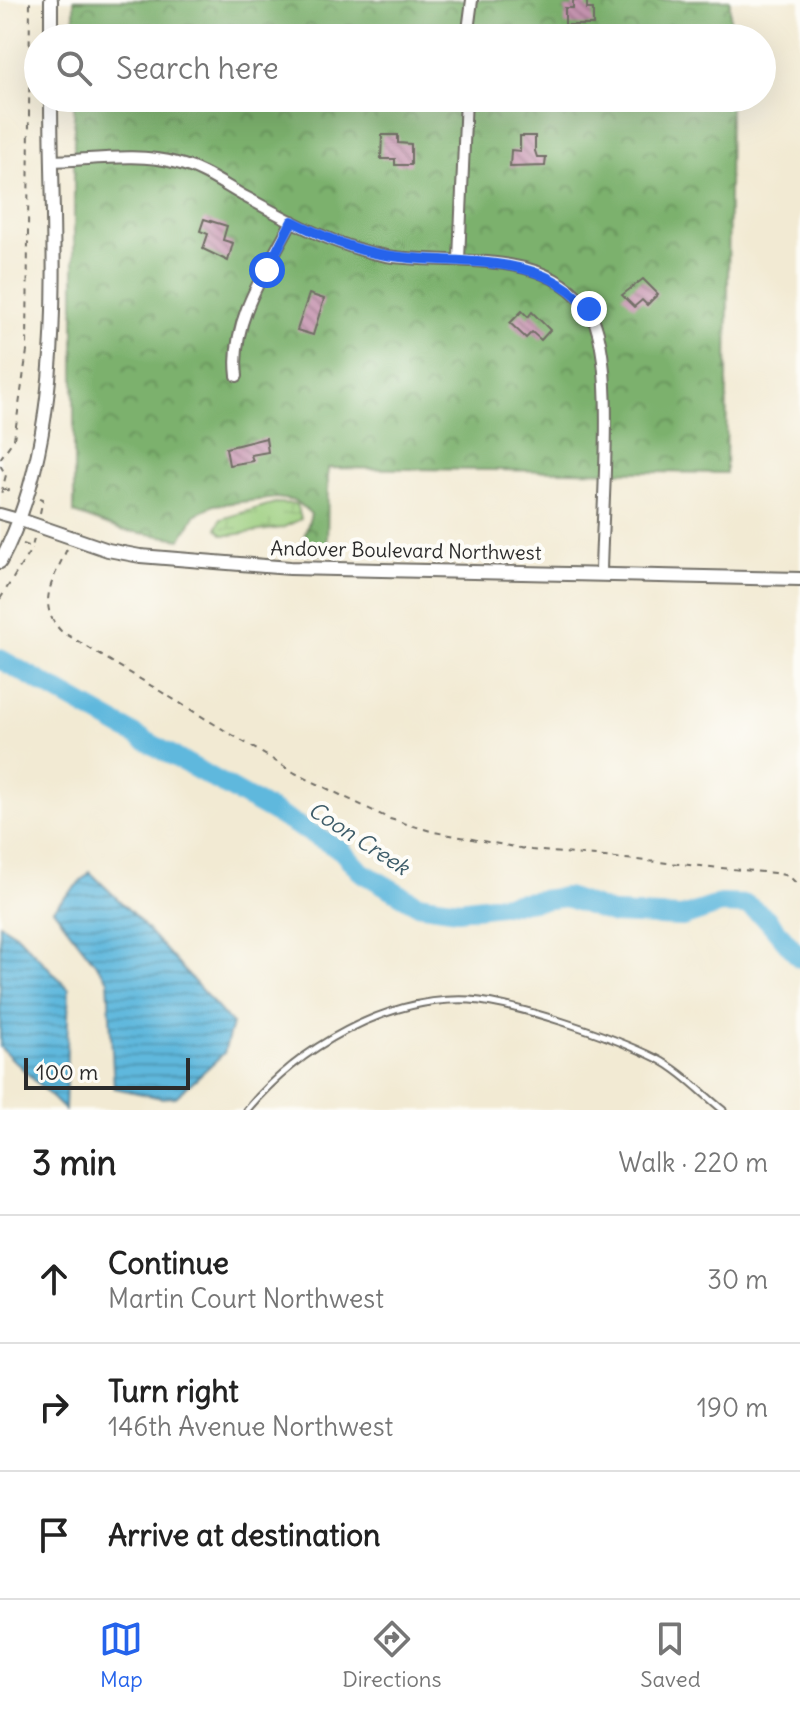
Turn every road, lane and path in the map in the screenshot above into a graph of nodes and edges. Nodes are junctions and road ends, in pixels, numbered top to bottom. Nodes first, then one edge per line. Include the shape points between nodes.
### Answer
1 (30, 0) edge
2 (51, 0) edge
3 (472, 0) edge
4 (30, 24) edge
5 (51, 24) edge
6 (469, 24) edge
7 (29, 112) edge
8 (51, 112) edge
9 (465, 112) edge
10 (51, 161) junction
11 (292, 221) junction
12 (459, 259) junction
13 (237, 376) dead end
14 (0, 459) edge
15 (0, 465) edge
16 (0, 498) edge
17 (0, 514) edge
18 (18, 519) junction
19 (72, 537) junction
20 (32, 547) dead end
21 (0, 562) edge
22 (601, 575) junction
23 (800, 579) edge
24 (0, 599) edge
25 (800, 887) edge
26 (247, 1110) edge
27 (723, 1110) edge

1 - 4 path
2 - 5 street
3 - 6 street
7 - 14 path via 27,351 14,439
8 - 10 street
9 - 12 street
10 - 11 street via 178,163
10 - 18 street via 49,385
11 - 12 street via 360,250
11 - 13 street via 239,330
12 - 22 street via 543,274 576,296 594,319 604,366
15 - 16 path via 6,475
17 - 18 street
18 - 19 street, Andover Boulevard Northwest
18 - 21 street
19 - 22 street, Andover Boulevard Northwest via 140,556 290,568
19 - 25 path via 46,597 49,618 61,631 295,773 390,819 531,850 774,873 789,876
20 - 24 path
22 - 23 street, Andover Boulevard Northwest
26 - 27 lane via 286,1070 354,1026 421,1004 470,1000 528,1012 657,1058

